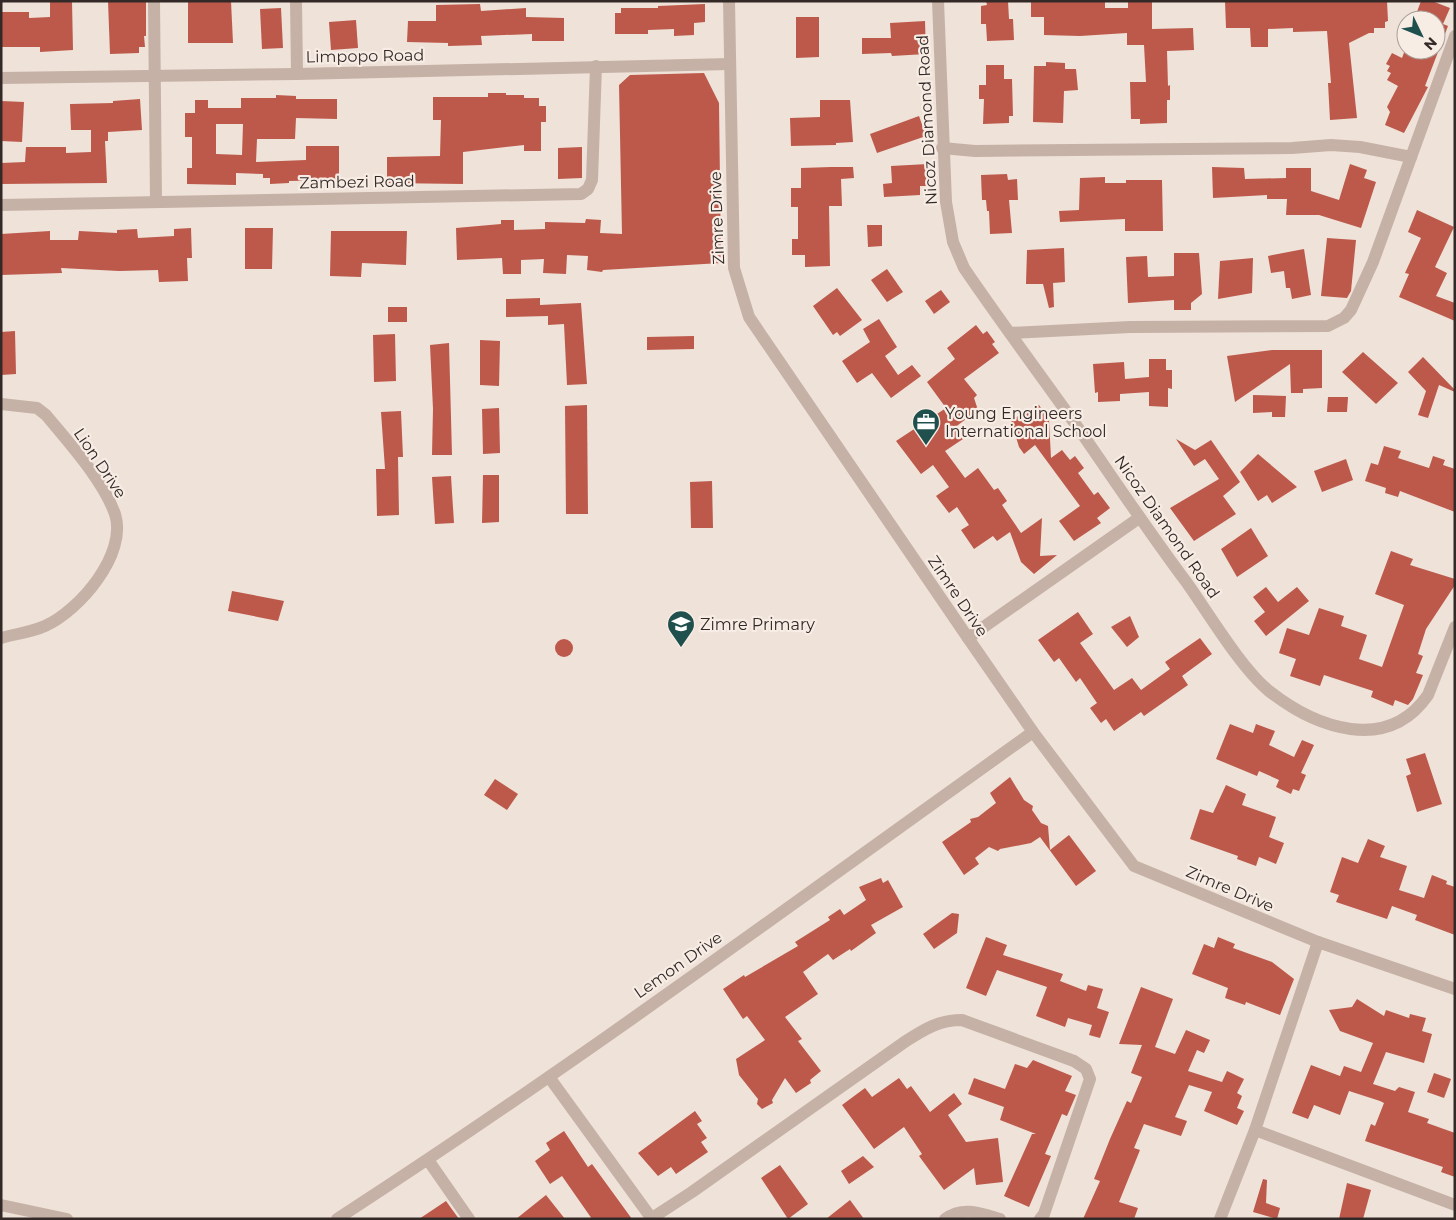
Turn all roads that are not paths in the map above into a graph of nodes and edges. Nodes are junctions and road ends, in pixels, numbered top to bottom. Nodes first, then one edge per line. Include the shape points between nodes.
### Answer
1 (154, 1) edge
2 (296, 1) edge
3 (729, 1) edge
4 (938, 1) edge
5 (1455, 36) edge
6 (730, 64) junction
7 (596, 66) junction
8 (298, 74) junction
9 (155, 75) junction
10 (1, 78) edge
11 (942, 148) junction
12 (1411, 158) junction
13 (156, 201) junction
14 (1, 204) edge
15 (1010, 333) junction
16 (1, 404) edge
17 (1138, 518) junction
18 (1455, 627) edge
19 (1, 638) edge
20 (968, 638) junction
21 (1033, 732) junction
22 (1318, 942) junction
23 (1455, 990) edge
24 (550, 1077) junction
25 (1255, 1130) junction
26 (428, 1160) junction
27 (1, 1205) edge
28 (1455, 1205) edge
29 (652, 1218) edge
30 (67, 1219) edge
31 (337, 1219) edge
32 (469, 1219) edge
33 (945, 1219) edge
34 (1000, 1219) edge
35 (1040, 1219) edge
36 (1220, 1219) edge

1 - 9 street
2 - 8 street
3 - 6 street, Zimre Drive
4 - 11 street, Nicoz Diamond Road
5 - 12 street
6 - 7 street, Limpopo Road
6 - 20 street, Zimre Drive via 734,268 749,317
7 - 8 street, Limpopo Road
7 - 13 street, Zambezi Road via 592,180 581,194
8 - 9 street, Limpopo Road
9 - 10 street, Limpopo Road
9 - 13 street
11 - 12 street via 975,151 1331,145 1360,147
11 - 15 street, Nicoz Diamond Road via 953,242 964,268
12 - 15 street via 1373,262 1351,310 1336,323 1320,326 1130,327
13 - 14 street, Zambezi Road
15 - 17 street, Nicoz Diamond Road
16 - 19 street, Lion Drive via 31,406 46,415 106,495 116,516 116,536 104,572 72,607 46,626
17 - 18 street, Nicoz Diamond Road via 1244,663 1267,689 1289,706 1325,721 1349,729 1374,731 1408,717 1428,695
17 - 20 street
20 - 21 street, Zimre Drive
21 - 22 street, Zimre Drive via 1134,866
21 - 24 street, Lemon Drive
22 - 23 street, Zimre Drive
22 - 25 street
24 - 26 street, Lemon Drive
24 - 29 street
25 - 28 street
25 - 36 street
26 - 31 street, Lemon Drive
26 - 32 street
27 - 30 street
29 - 35 street via 906,1041 933,1024 962,1020 1074,1061 1086,1069 1090,1078
33 - 34 street via 960,1211 968,1211

